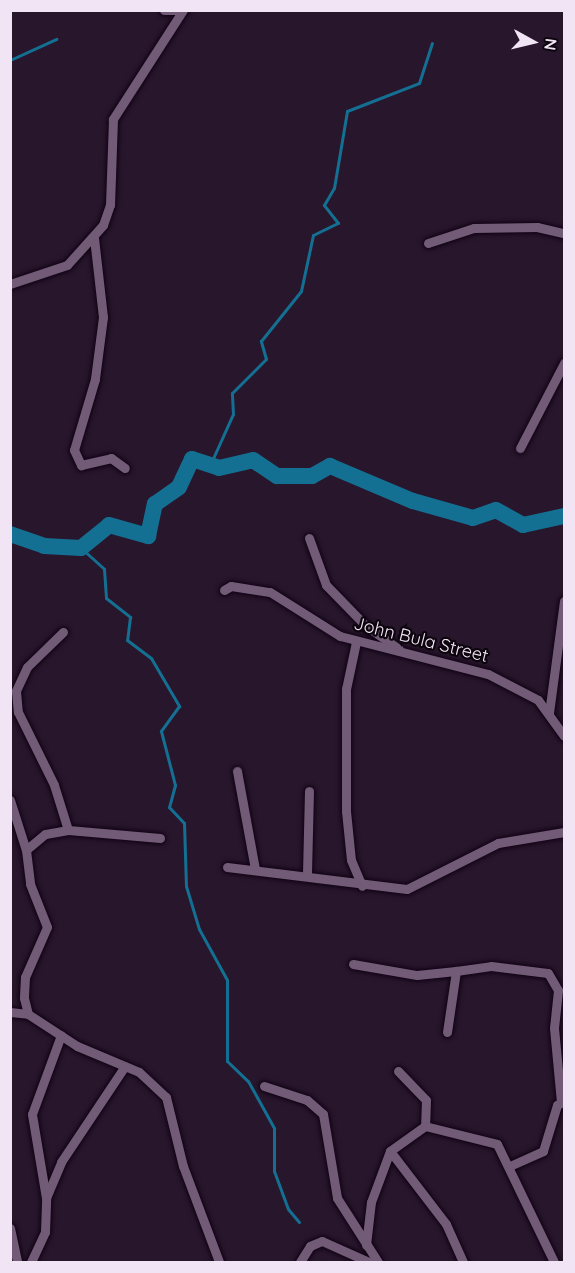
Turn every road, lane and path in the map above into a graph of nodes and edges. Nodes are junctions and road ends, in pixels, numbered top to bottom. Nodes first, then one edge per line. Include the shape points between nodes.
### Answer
1 (164, 10) edge
2 (183, 10) edge
3 (564, 232) edge
4 (94, 238) junction
5 (428, 243) dead end
6 (10, 285) edge
7 (564, 363) edge
8 (520, 448) dead end
9 (125, 468) dead end
10 (309, 538) dead end
11 (224, 590) dead end
12 (564, 601) edge
13 (63, 632) dead end
14 (356, 642) junction
15 (403, 652) junction
16 (549, 713) junction
17 (564, 736) edge
18 (237, 771) dead end
19 (309, 791) dead end
20 (10, 800) edge
21 (68, 830) junction
22 (564, 832) edge
23 (160, 838) dead end
24 (26, 850) junction
25 (227, 867) dead end
26 (255, 869) junction
27 (307, 873) junction
28 (362, 886) junction
29 (353, 964) dead end
30 (456, 971) junction
31 (10, 1012) edge
32 (28, 1014) junction
33 (447, 1032) dead end
34 (62, 1035) junction
35 (125, 1066) junction
36 (398, 1071) dead end
37 (264, 1086) dead end
38 (563, 1101) edge
39 (425, 1126) junction
40 (390, 1151) junction
41 (512, 1166) junction
42 (46, 1198) junction
43 (10, 1228) edge
44 (366, 1245) junction
45 (564, 1259) edge
46 (17, 1263) edge
47 (31, 1263) edge
48 (219, 1263) edge
49 (300, 1263) edge
50 (369, 1263) edge
51 (378, 1263) edge
52 (463, 1263) edge
53 (556, 1263) edge

1 - 2 street
2 - 4 street via 113,119 110,205
3 - 5 street via 537,226 474,228
4 - 6 street via 67,265
4 - 9 street via 103,317 95,379 74,450 81,465 111,458
7 - 8 street
10 - 15 street via 326,585 366,626
11 - 14 street, John Bula Street via 245,586 283,597 329,631
12 - 16 street
13 - 21 street via 27,667 16,697
14 - 15 street, John Bula Street
14 - 28 street via 346,689 346,811 351,860
15 - 16 street, John Bula Street via 488,674 525,690
16 - 17 street, John Bula Street
18 - 26 street
19 - 27 street
20 - 24 street
21 - 23 street
21 - 24 street via 45,834
22 - 28 street via 498,843 448,864 407,889
24 - 32 street via 30,884 46,912 46,927 26,977
25 - 26 street
26 - 27 street
27 - 28 street
29 - 30 street via 417,975
30 - 33 street
30 - 38 street via 491,966 541,969 555,979
31 - 32 street
32 - 34 street
34 - 35 street
34 - 42 street via 32,1114
35 - 42 street via 65,1155
35 - 48 street via 154,1084 170,1106 183,1166
36 - 39 street via 426,1100
37 - 44 street via 307,1100 323,1114 338,1198
38 - 41 street via 543,1151
39 - 40 street
39 - 41 street via 492,1140
40 - 44 street via 365,1226
40 - 52 street via 446,1224
41 - 53 street
42 - 47 street via 45,1232
43 - 46 street
44 - 51 street
45 - 53 street
49 - 50 street via 310,1246 322,1241

